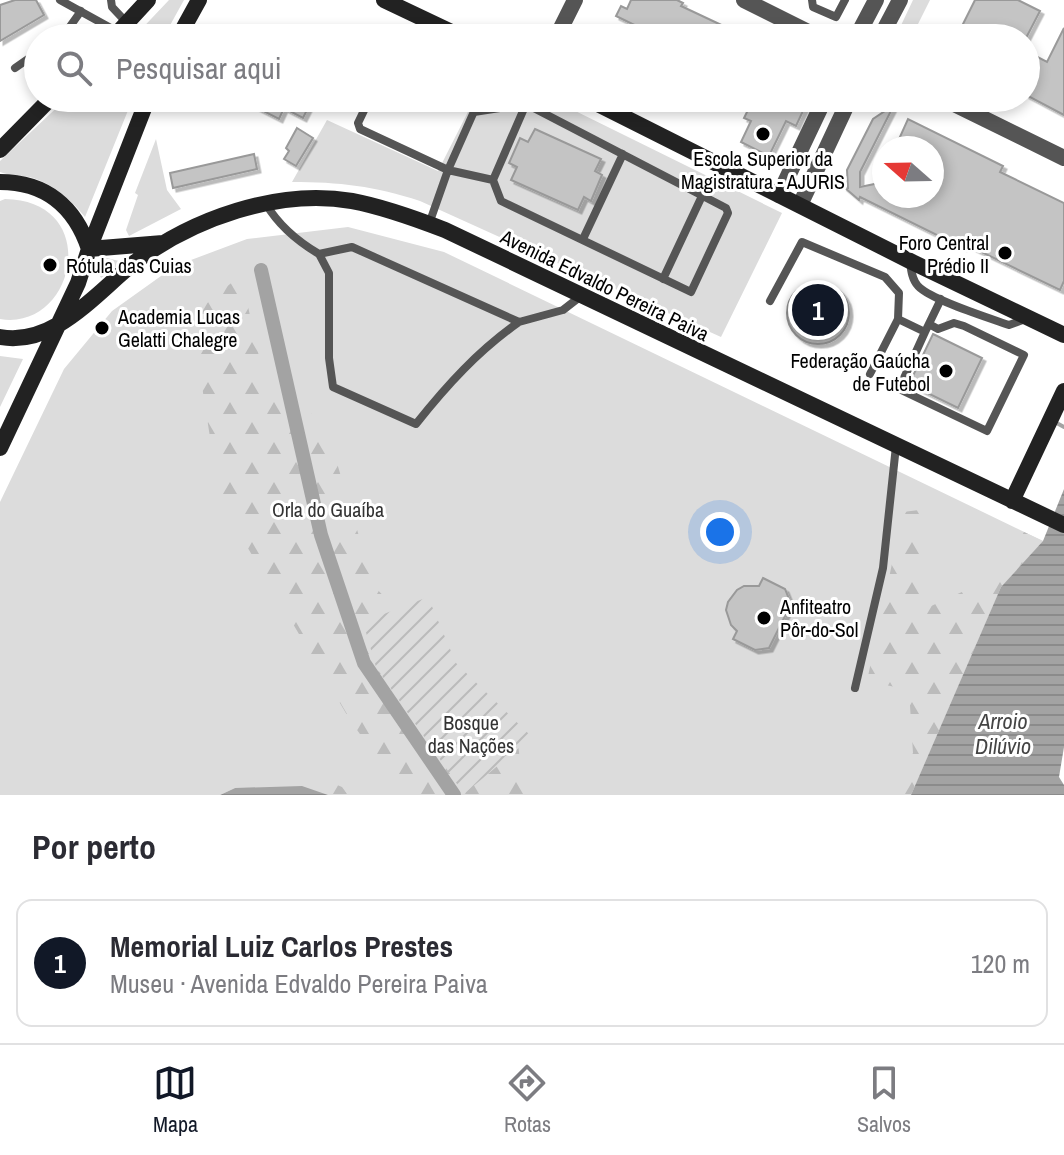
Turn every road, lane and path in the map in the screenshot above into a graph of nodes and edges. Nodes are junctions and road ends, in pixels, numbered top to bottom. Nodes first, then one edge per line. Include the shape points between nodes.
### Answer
1 (60, 0) edge
2 (111, 0) edge
3 (148, 0) edge
4 (199, 0) edge
5 (384, 0) edge
6 (575, 0) edge
7 (744, 0) edge
8 (812, 0) edge
9 (845, 0) edge
10 (876, 0) edge
11 (900, 0) edge
12 (81, 11) junction
13 (72, 24) edge
14 (106, 24) edge
15 (117, 24) edge
16 (126, 24) edge
17 (186, 24) edge
18 (435, 24) edge
19 (563, 24) edge
20 (792, 24) edge
21 (863, 24) edge
22 (887, 24) edge
23 (24, 62) edge
24 (15, 68) dead end
25 (37, 112) edge
26 (143, 112) edge
27 (363, 112) edge
28 (474, 112) edge
29 (522, 112) edge
30 (547, 112) edge
31 (614, 112) edge
32 (831, 112) edge
33 (834, 112) edge
34 (970, 112) edge
35 (0, 150) edge
36 (623, 154) junction
37 (1064, 158) edge
38 (448, 170) junction
39 (493, 180) junction
40 (0, 182) edge
41 (779, 195) junction
42 (702, 196) junction
43 (266, 204) junction
44 (800, 205) junction
45 (429, 224) junction
46 (583, 239) junction
47 (165, 243) junction
48 (89, 249) junction
49 (319, 254) junction
50 (910, 261) junction
51 (663, 279) junction
52 (581, 296) junction
53 (941, 299) junction
54 (770, 301) dead end
55 (1028, 318) junction
56 (898, 319) junction
57 (519, 322) junction
58 (60, 324) junction
59 (927, 328) junction
60 (1061, 331) edge
61 (0, 337) edge
62 (870, 374) dead end
63 (1064, 391) edge
64 (896, 446) junction
65 (0, 448) edge
66 (1012, 501) junction
67 (1064, 525) edge
68 (855, 688) dead end

1 - 12 lane
2 - 15 lane
3 - 16 main road
4 - 17 main road
5 - 18 main road
6 - 19 street
7 - 20 street
8 - 9 lane via 813,7 836,17
10 - 21 street
11 - 22 street
12 - 13 lane
12 - 14 lane
23 - 24 lane
25 - 35 main road
26 - 48 main road
27 - 38 lane via 360,129
28 - 38 lane
29 - 39 lane
30 - 36 lane
31 - 41 main road
32 - 41 street
33 - 44 street
34 - 37 street
36 - 42 lane
36 - 46 lane
38 - 39 lane
38 - 45 lane
39 - 46 lane via 501,201
40 - 48 main road via 30,185 67,207
41 - 44 main road
42 - 51 lane
42 - 51 lane via 728,213 694,290
43 - 45 main road, Avenida Edvaldo Pereira Paiva via 349,201
43 - 47 main road, Avenida Edvaldo Pereira Paiva via 217,218
43 - 49 lane via 276,222
44 - 50 main road
45 - 52 main road, Avenida Edvaldo Pereira Paiva
46 - 51 lane
47 - 48 main road, Avenida Edvaldo Pereira Paiva
47 - 58 main road, Avenida Edvaldo Pereira Paiva
48 - 58 main road
49 - 57 lane via 352,247
49 - 57 lane via 329,273 333,387 416,424 488,343
50 - 53 lane via 919,288
50 - 55 main road
52 - 57 lane via 563,310
52 - 64 main road, Avenida Edvaldo Pereira Paiva
53 - 55 lane via 1009,325
53 - 59 lane
54 - 56 lane via 799,244 805,242 885,277 899,293
55 - 60 main road
56 - 59 lane
56 - 62 lane
58 - 61 main road, Avenida Edvaldo Pereira Paiva via 32,336
58 - 65 main road, Avenida Edvaldo Pereira Paiva
59 - 59 lane via 899,389 987,431 1024,355 954,323
63 - 66 main road
64 - 66 main road, Avenida Edvaldo Pereira Paiva
64 - 68 lane via 883,568
66 - 67 main road, Avenida Edvaldo Pereira Paiva

